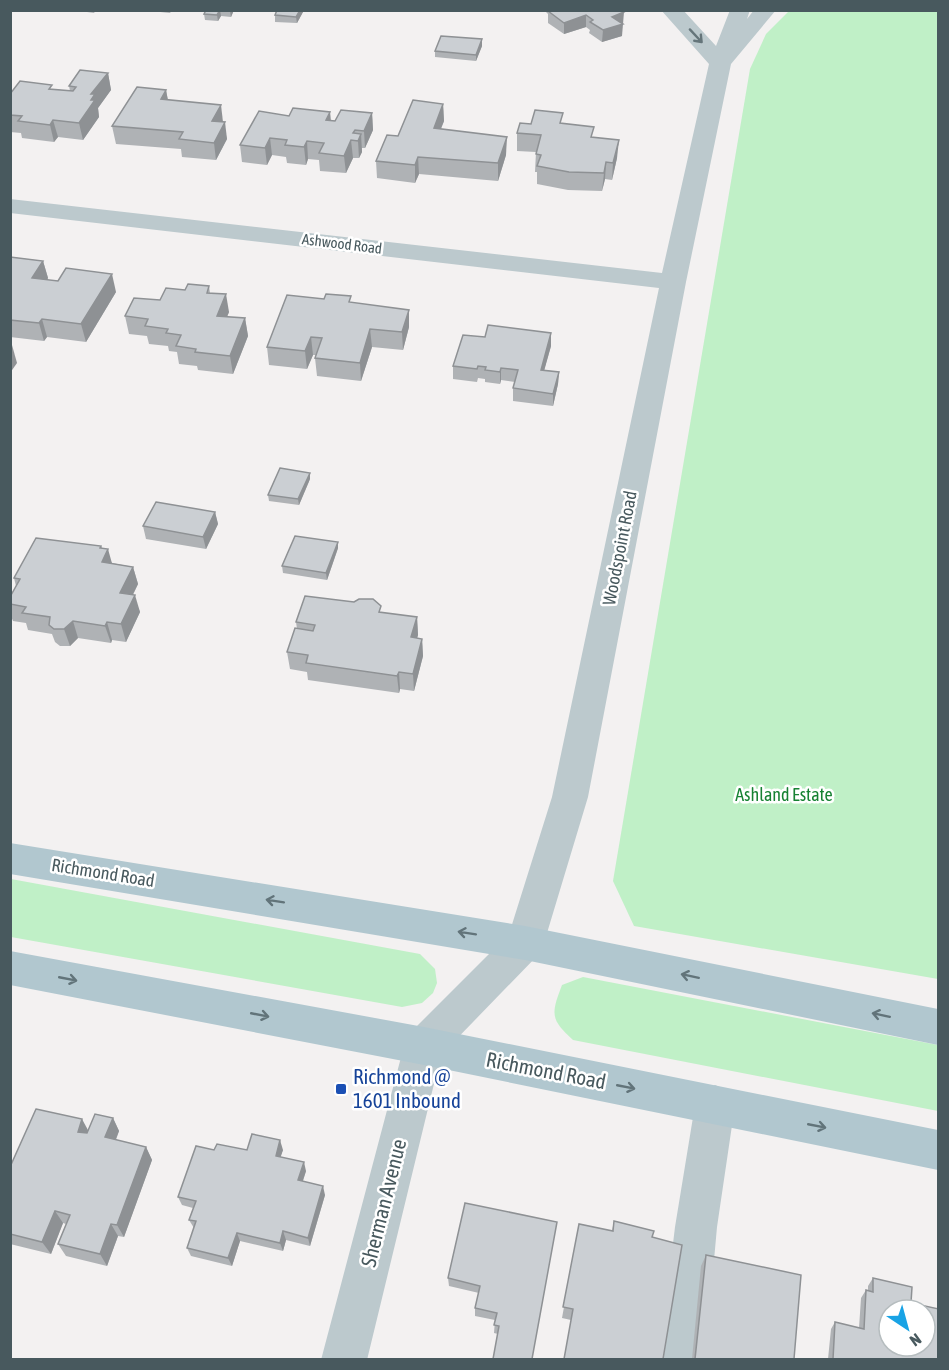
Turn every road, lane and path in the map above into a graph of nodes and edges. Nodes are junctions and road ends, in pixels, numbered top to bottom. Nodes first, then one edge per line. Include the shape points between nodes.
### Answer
1 (671, 10) edge
2 (740, 10) edge
3 (766, 10) edge
4 (720, 63) junction
5 (10, 206) edge
6 (673, 282) junction
7 (10, 858) edge
8 (525, 943) junction
9 (10, 968) edge
10 (939, 1027) edge
11 (424, 1047) junction
12 (715, 1105) junction
13 (939, 1150) edge
14 (344, 1359) edge
15 (682, 1359) edge

1 -> 4 street
2 - 4 street, Woodspoint Road
3 - 4 street
4 - 6 street, Woodspoint Road
5 - 6 street, Ashwood Road
6 - 8 street, Woodspoint Road via 570,797
8 -> 7 main road, Richmond Road
10 -> 8 main road, Richmond Road
8 - 11 street, Woodspoint Road
9 -> 11 main road, Richmond Road
11 -> 12 main road, Richmond Road
11 - 14 street, Sherman Avenue
12 -> 13 main road, Richmond Road
12 - 15 street via 696,1227

